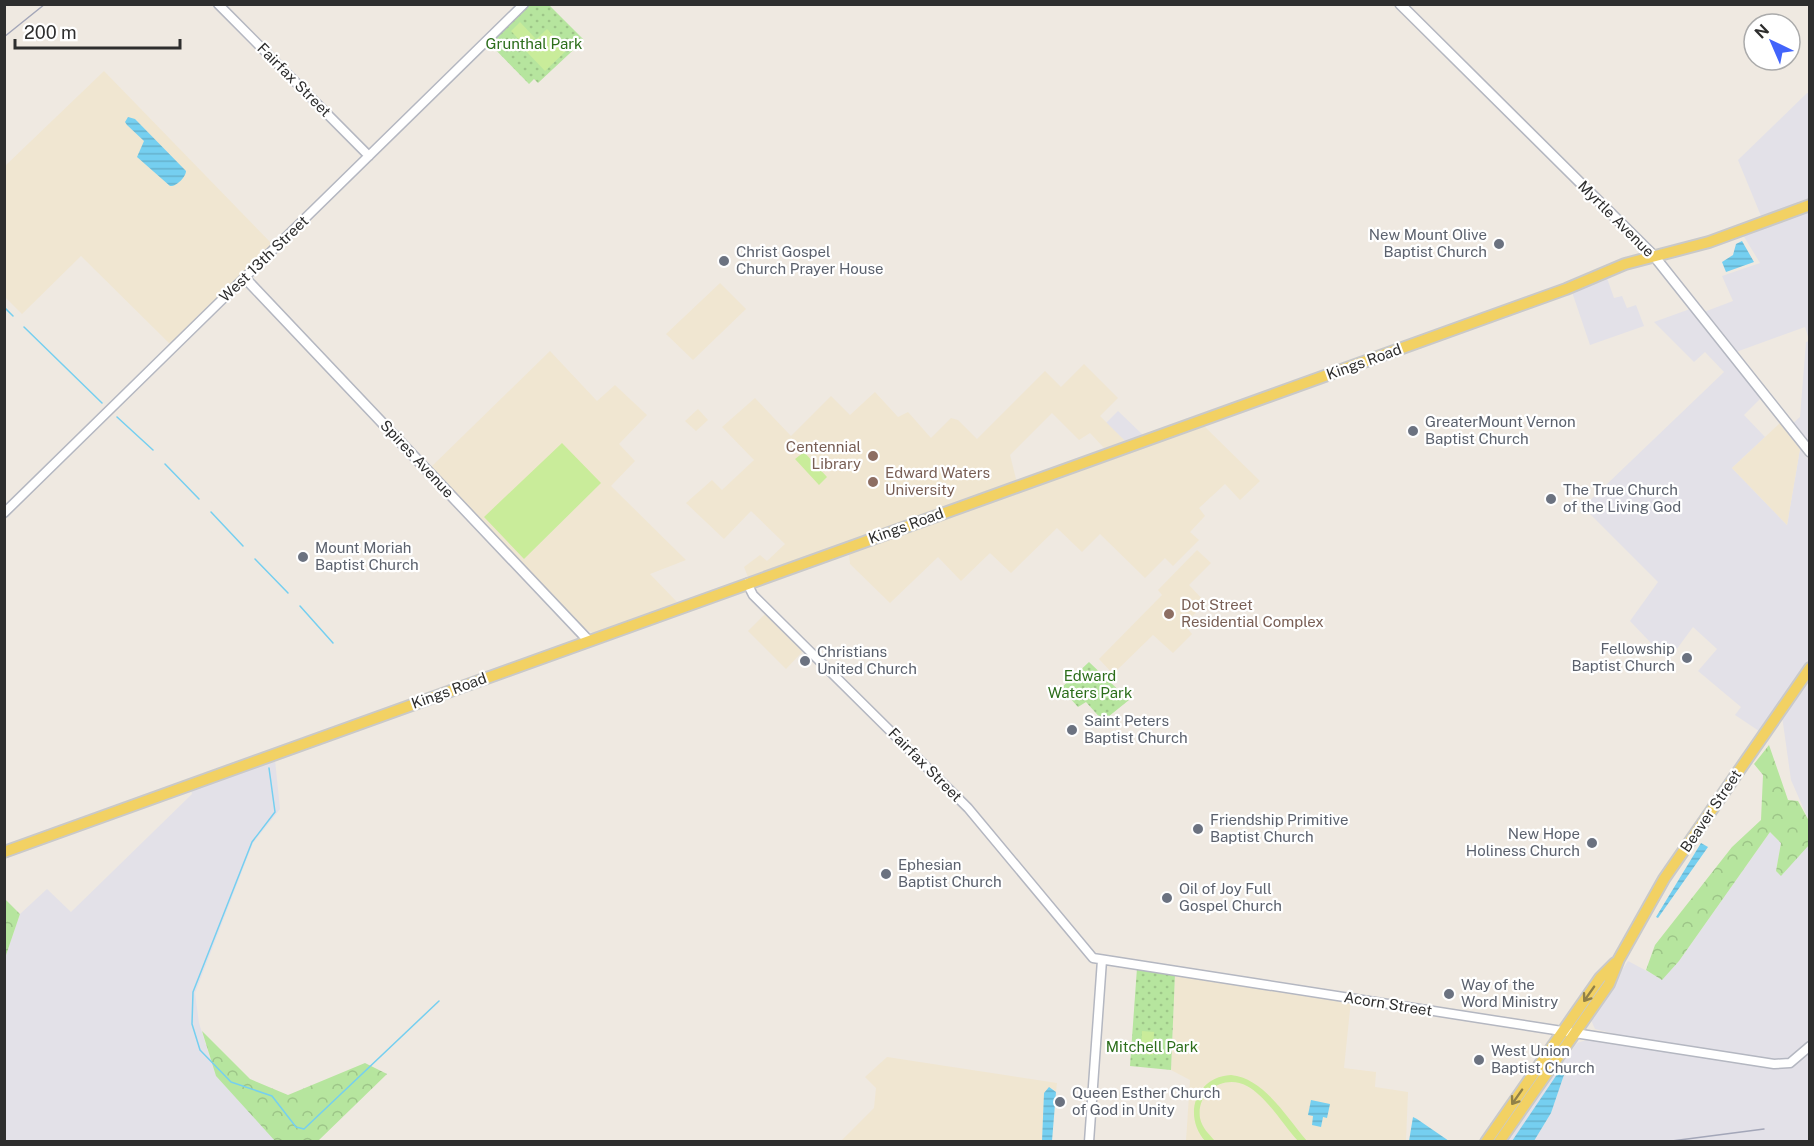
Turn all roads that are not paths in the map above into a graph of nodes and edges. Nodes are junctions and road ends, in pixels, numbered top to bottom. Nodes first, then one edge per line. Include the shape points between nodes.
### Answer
1 (218, 4) edge
2 (524, 4) edge
3 (1400, 4) edge
4 (369, 156) junction
5 (1809, 205) edge
6 (1654, 256) junction
7 (245, 278) junction
8 (1809, 452) edge
9 (4, 513) edge
10 (747, 583) junction
11 (588, 640) junction
12 (1809, 668) edge
13 (4, 852) edge
14 (1092, 958) joint
15 (1619, 959) junction
16 (1102, 960) junction
17 (1563, 1032) junction
18 (1575, 1033) junction
19 (1809, 1046) edge
20 (1089, 1142) edge
21 (1486, 1142) edge
22 (1499, 1142) edge

1 - 4 street, Fairfax Street
2 - 4 street, West 13th Street
3 - 6 main road, Myrtle Avenue
4 - 7 street, West 13th Street
5 - 6 main road, Kings Road via 1709,242
6 - 8 main road, Myrtle Avenue
6 - 10 main road, Kings Road
7 - 9 street, West 13th Street
7 - 11 main road, Spires Avenue
10 - 11 main road, Kings Road
10 - 14 street, Fairfax Street via 753,596 968,808
11 - 13 main road, Kings Road
12 - 15 main road, Beaver Street via 1664,879
14 - 16 street, Acorn Street
15 -> 17 main road, Beaver Street via 1600,978
15 - 18 main road, Beaver Street via 1609,984
16 - 17 street, Acorn Street
16 - 20 street
17 - 18 street, Acorn Street
17 -> 21 main road, Beaver Street
18 - 19 street, Acorn Street via 1774,1064 1790,1063
18 - 22 main road, Beaver Street

